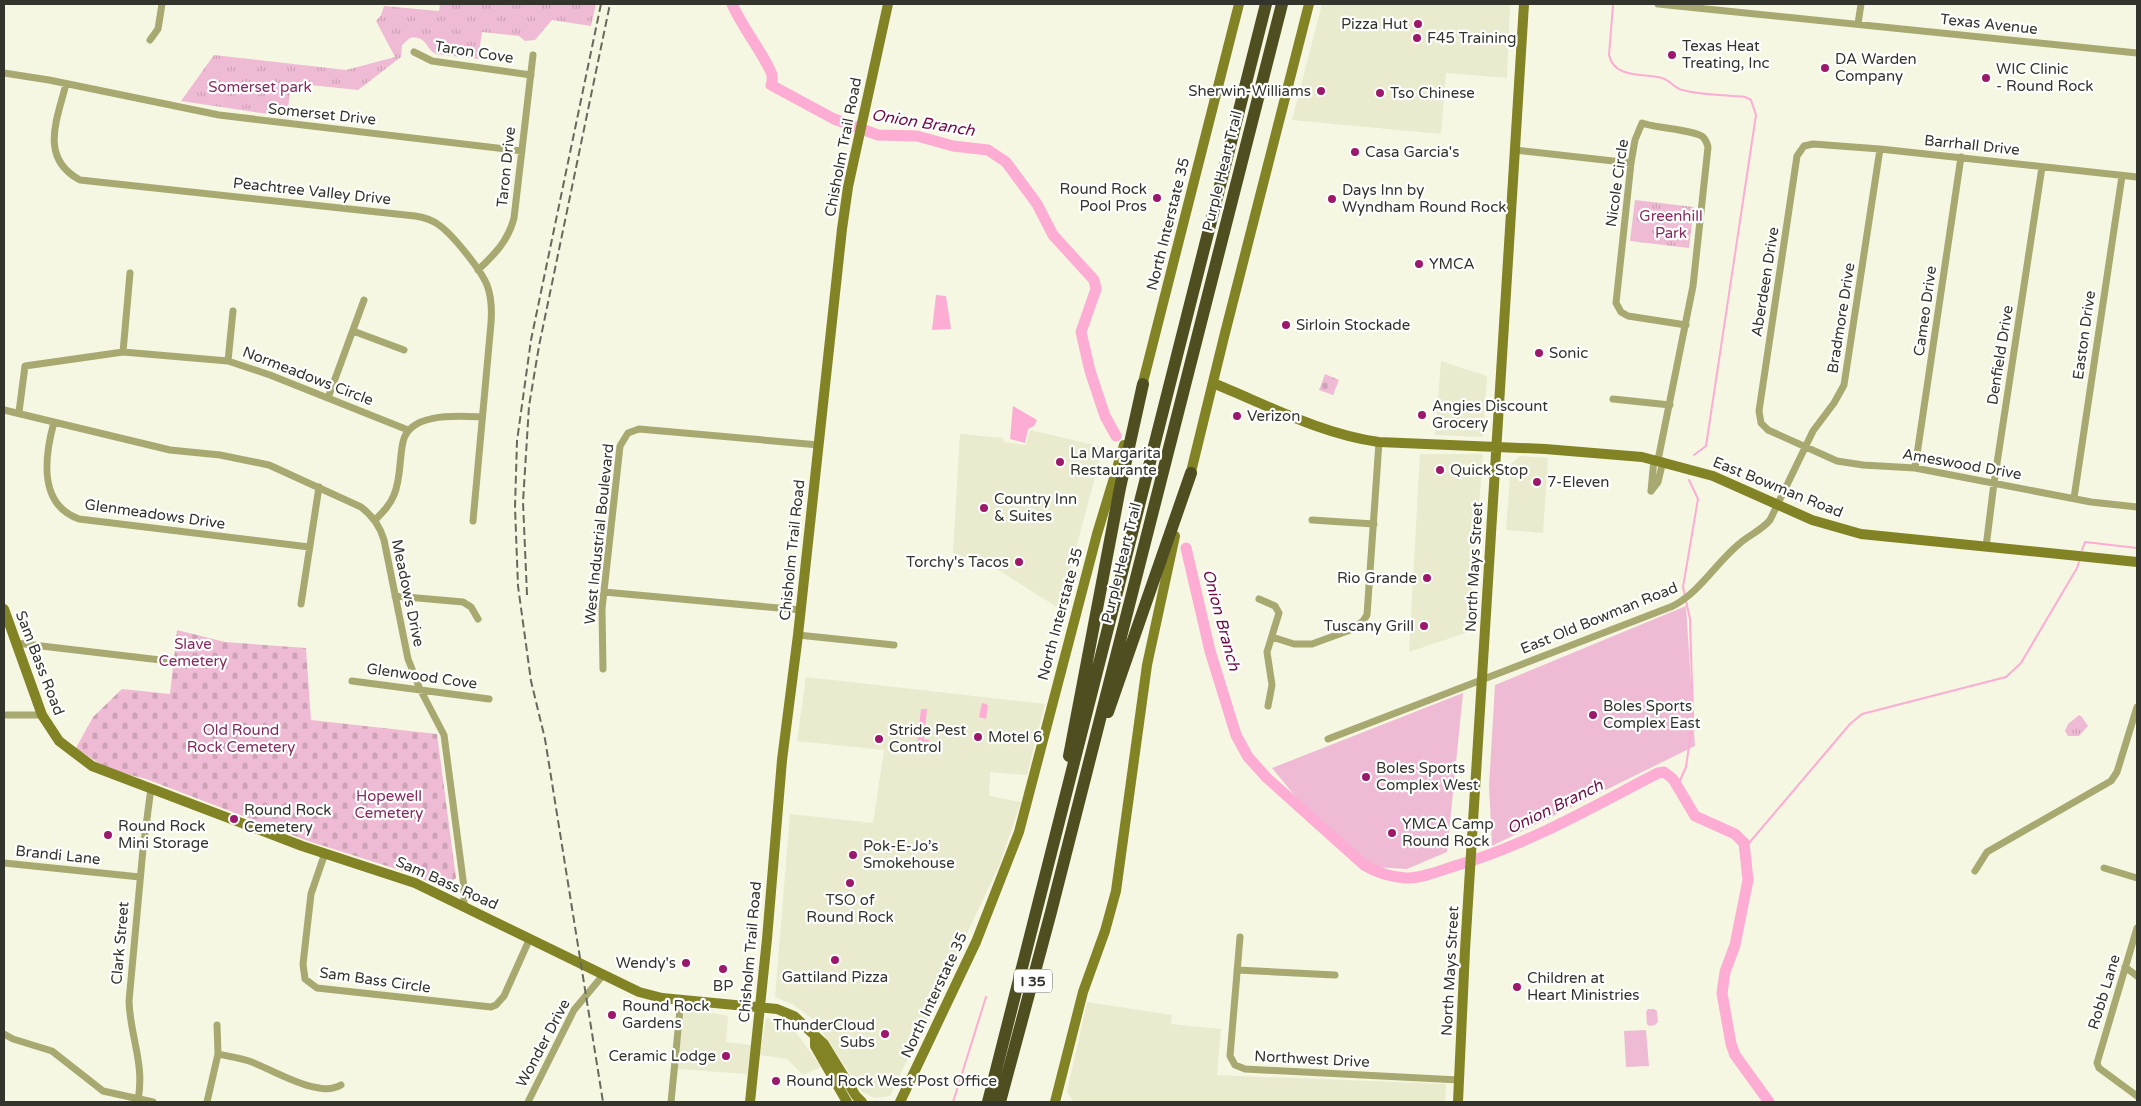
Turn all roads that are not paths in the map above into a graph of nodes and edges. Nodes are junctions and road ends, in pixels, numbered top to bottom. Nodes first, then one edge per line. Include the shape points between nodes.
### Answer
1 (162, 4) edge
2 (888, 4) edge
3 (1240, 4) edge
4 (1266, 4) edge
5 (1282, 4) edge
6 (1309, 4) edge
7 (1524, 4) edge
8 (1658, 4) edge
9 (1860, 4) edge
10 (1692, 6) edge
11 (1858, 24) junction
12 (150, 40) dead end
13 (414, 52) dead end
14 (2137, 53) edge
15 (533, 55) dead end
16 (4, 73) edge
17 (531, 75) junction
18 (66, 84) junction
19 (1804, 146) joint
20 (1880, 149) junction
21 (1515, 150) junction
22 (522, 151) junction
23 (1961, 157) junction
24 (1631, 163) junction
25 (2042, 167) junction
26 (2122, 176) junction
27 (2137, 177) edge
28 (478, 270) junction
29 (130, 274) dead end
30 (364, 300) dead end
31 (233, 311) dead end
32 (1686, 325) junction
33 (353, 331) junction
34 (404, 350) dead end
35 (123, 352) junction
36 (228, 361) junction
37 (1213, 383) junction
38 (1143, 384) junction
39 (328, 398) junction
40 (1614, 399) dead end
41 (1670, 406) junction
42 (4, 410) edge
43 (18, 412) junction
44 (481, 417) junction
45 (54, 422) junction
46 (1761, 423) joint
47 (408, 430) junction
48 (1379, 442) junction
49 (818, 445) junction
50 (1497, 447) junction
51 (1804, 447) junction
52 (1658, 460) junction
53 (1915, 468) junction
54 (1191, 474) junction
55 (1994, 483) junction
56 (319, 487) junction
57 (2074, 498) junction
58 (1778, 505) junction
59 (2137, 507) edge
60 (375, 520) junction
61 (1312, 520) dead end
62 (473, 521) dead end
63 (1374, 524) junction
64 (309, 547) junction
65 (1986, 547) junction
66 (2137, 562) edge
67 (604, 592) junction
68 (395, 596) junction
69 (1259, 599) dead end
70 (301, 604) dead end
71 (4, 609) edge
72 (801, 610) junction
73 (478, 618) dead end
74 (798, 635) junction
75 (1272, 637) junction
76 (16, 643) junction
77 (894, 645) dead end
78 (169, 661) dead end
79 (603, 669) dead end
80 (1482, 680) junction
81 (352, 681) dead end
82 (420, 689) junction
83 (489, 699) dead end
84 (1268, 706) dead end
85 (2137, 707) edge
86 (4, 715) edge
87 (42, 715) junction
88 (1328, 739) dead end
89 (152, 788) junction
90 (325, 853) junction
91 (4, 863) edge
92 (2104, 868) dead end
93 (1975, 871) dead end
94 (140, 877) junction
95 (2137, 878) edge
96 (464, 906) junction
97 (1051, 912) junction
98 (2137, 928) edge
99 (1240, 936) dead end
100 (530, 938) junction
101 (1023, 966) junction
102 (2126, 967) junction
103 (1238, 970) junction
104 (604, 974) junction
105 (1335, 975) dead end
106 (2137, 976) edge
107 (681, 1000) junction
108 (760, 1007) junction
109 (217, 1025) dead end
110 (4, 1034) edge
111 (218, 1054) junction
112 (1459, 1080) junction
113 (340, 1084) dead end
114 (905, 1092) junction
115 (2137, 1096) edge
116 (138, 1100) junction
117 (851, 1101) edge
118 (153, 1102) edge
119 (207, 1102) edge
120 (528, 1102) edge
121 (670, 1102) edge
122 (750, 1102) edge
123 (900, 1102) edge
124 (909, 1102) edge
125 (988, 1102) edge
126 (1000, 1102) edge
127 (1055, 1102) edge
128 (1458, 1102) edge

1 - 12 street via 158,29
2 - 49 main road, Chisholm Trail Road via 848,187
3 - 38 main road, North Interstate 35
4 - 101 highway, Purple Heart Trail / I 35
5 - 97 highway, Purple Heart Trail / I 35
6 - 37 main road
7 - 21 main road, North Mays Street
8 - 10 street, Texas Avenue
9 - 11 street
10 - 11 street, Texas Avenue
11 - 14 street, Texas Avenue
13 - 17 street, Taron Cove via 432,61
15 - 17 street, Taron Drive
16 - 18 street, Somerset Drive
17 - 22 street, Taron Drive
18 - 22 street, Somerset Drive via 219,115
18 - 28 street, Peachtree Valley Drive via 54,151 61,167 80,180 424,218 446,231
19 - 20 street, Barrhall Drive
19 - 46 street, Aberdeen Drive via 1797,156 1758,411
20 - 23 street, Barrhall Drive
20 - 51 street, Bradmore Drive via 1846,376 1839,395
21 - 24 street
21 - 50 main road, North Mays Street
22 - 28 street, Taron Drive via 511,229 500,249
23 - 25 street, Barrhall Drive
23 - 53 street, Cameo Drive
24 - 32 street, Nicole Circle via 1616,298 1618,308 1628,316
24 - 32 street, Nicole Circle via 1642,123 1654,128 1698,134 1708,144
25 - 26 street, Barrhall Drive
25 - 55 street, Denfield Drive
26 - 27 street, Barrhall Drive
26 - 57 street, Easton Drive
28 - 44 street, Peachtree Valley Drive via 488,287 492,308
29 - 35 street
30 - 33 street
31 - 36 street
32 - 41 street, Nicole Circle
33 - 34 street
33 - 39 street
35 - 36 street, Normeadows Circle
35 - 43 street, Normeadows Circle via 25,366
36 - 39 street, Normeadows Circle
37 - 48 main road, East Bowman Road via 1329,430
37 - 54 main road
38 - 101 highway
38 - 114 main road, North Interstate 35 via 1097,534 1006,868 976,942
39 - 47 street, Normeadows Circle
40 - 41 street
41 - 52 street, Nicole Circle
42 - 43 street, Meadows Drive
43 - 45 street, Meadows Drive
44 - 47 street via 435,418
44 - 62 street, Peachtree Valley Drive
45 - 56 street, Meadows Drive via 170,450 258,462 280,468
45 - 64 street, Glenmeadows Drive via 46,465 56,502 68,514 88,520
46 - 51 street, Ameswood Drive via 1768,430
47 - 60 street via 403,441 397,487 389,505
48 - 50 main road, East Bowman Road
48 - 63 street
49 - 67 street, West Industrial Boulevard via 639,429 628,433 620,446
49 - 72 main road, Chisholm Trail Road
50 - 52 main road, East Bowman Road
50 - 80 main road, North Mays Street
51 - 53 street, Ameswood Drive via 1851,464
51 - 58 street, Bradmore Drive
52 - 58 main road, East Bowman Road via 1713,476
53 - 55 street, Ameswood Drive
54 - 97 highway via 1121,672
54 - 127 main road via 1146,665 1124,841 1112,909 1083,992
55 - 57 street, Ameswood Drive
55 - 65 street, Denfield Drive
56 - 60 street, Meadows Drive via 361,507
56 - 64 street
57 - 59 street, Ameswood Drive
58 - 65 main road, East Bowman Road via 1828,526 1861,534
58 - 80 street, East Old Bowman Road via 1766,526 1739,543 1683,601
60 - 68 street, Meadows Drive via 384,540
61 - 63 street
63 - 75 street via 1369,608 1363,621 1354,629 1308,645
64 - 70 street
65 - 66 main road, East Bowman Road
67 - 72 street
67 - 79 street, West Industrial Boulevard via 601,629
68 - 73 street via 463,602 472,607
68 - 82 street, Meadows Drive via 408,660
69 - 75 street via 1278,609
71 - 76 main road, Sam Bass Road
72 - 74 main road, Chisholm Trail Road
74 - 77 street
74 - 108 main road, Chisholm Trail Road via 782,760
75 - 84 street via 1267,652 1272,685
76 - 78 street
76 - 87 main road, Sam Bass Road
80 - 88 street, East Old Bowman Road
80 - 112 main road, North Mays Street
81 - 82 street, Glenwood Cove
82 - 83 street, Glenwood Cove
82 - 96 street, Meadows Drive via 439,724 448,752
85 - 93 street via 2112,781 1987,852
86 - 87 street
87 - 89 main road, Sam Bass Road via 59,741 80,759
89 - 90 main road, Sam Bass Road
89 - 94 street, Clark Street
90 - 96 main road, Sam Bass Road via 404,878
90 - 100 street, Sam Bass Circle via 311,894 304,964 305,979 312,986 491,1007 504,996
91 - 94 street, Brandi Lane
92 - 95 street
94 - 116 street, Clark Street via 128,1001 141,1071
96 - 100 main road, Sam Bass Road
97 - 126 highway, Purple Heart Trail / I 35
98 - 102 street, Robb Lane
99 - 103 street, Northwest Drive
100 - 104 main road, Sam Bass Road
101 - 125 highway, Purple Heart Trail / I 35
102 - 106 street
102 - 115 street, Robb Lane via 2097,1064
103 - 105 street
103 - 112 street, Northwest Drive via 1230,1056 1240,1068
104 - 107 main road, Sam Bass Road via 639,992
104 - 120 street, Wonder Drive via 574,1010
107 - 108 main road, Sam Bass Road
107 - 121 street
108 - 117 main road, Sam Bass Road via 777,1009 803,1023
108 - 122 main road, Chisholm Trail Road
109 - 111 street
110 - 116 street via 52,1051 103,1091
111 - 113 street via 248,1061 312,1087 335,1088
111 - 119 street
112 - 128 main road, North Mays Street
114 - 123 main road, North Interstate 35
114 - 124 main road
116 - 118 street

